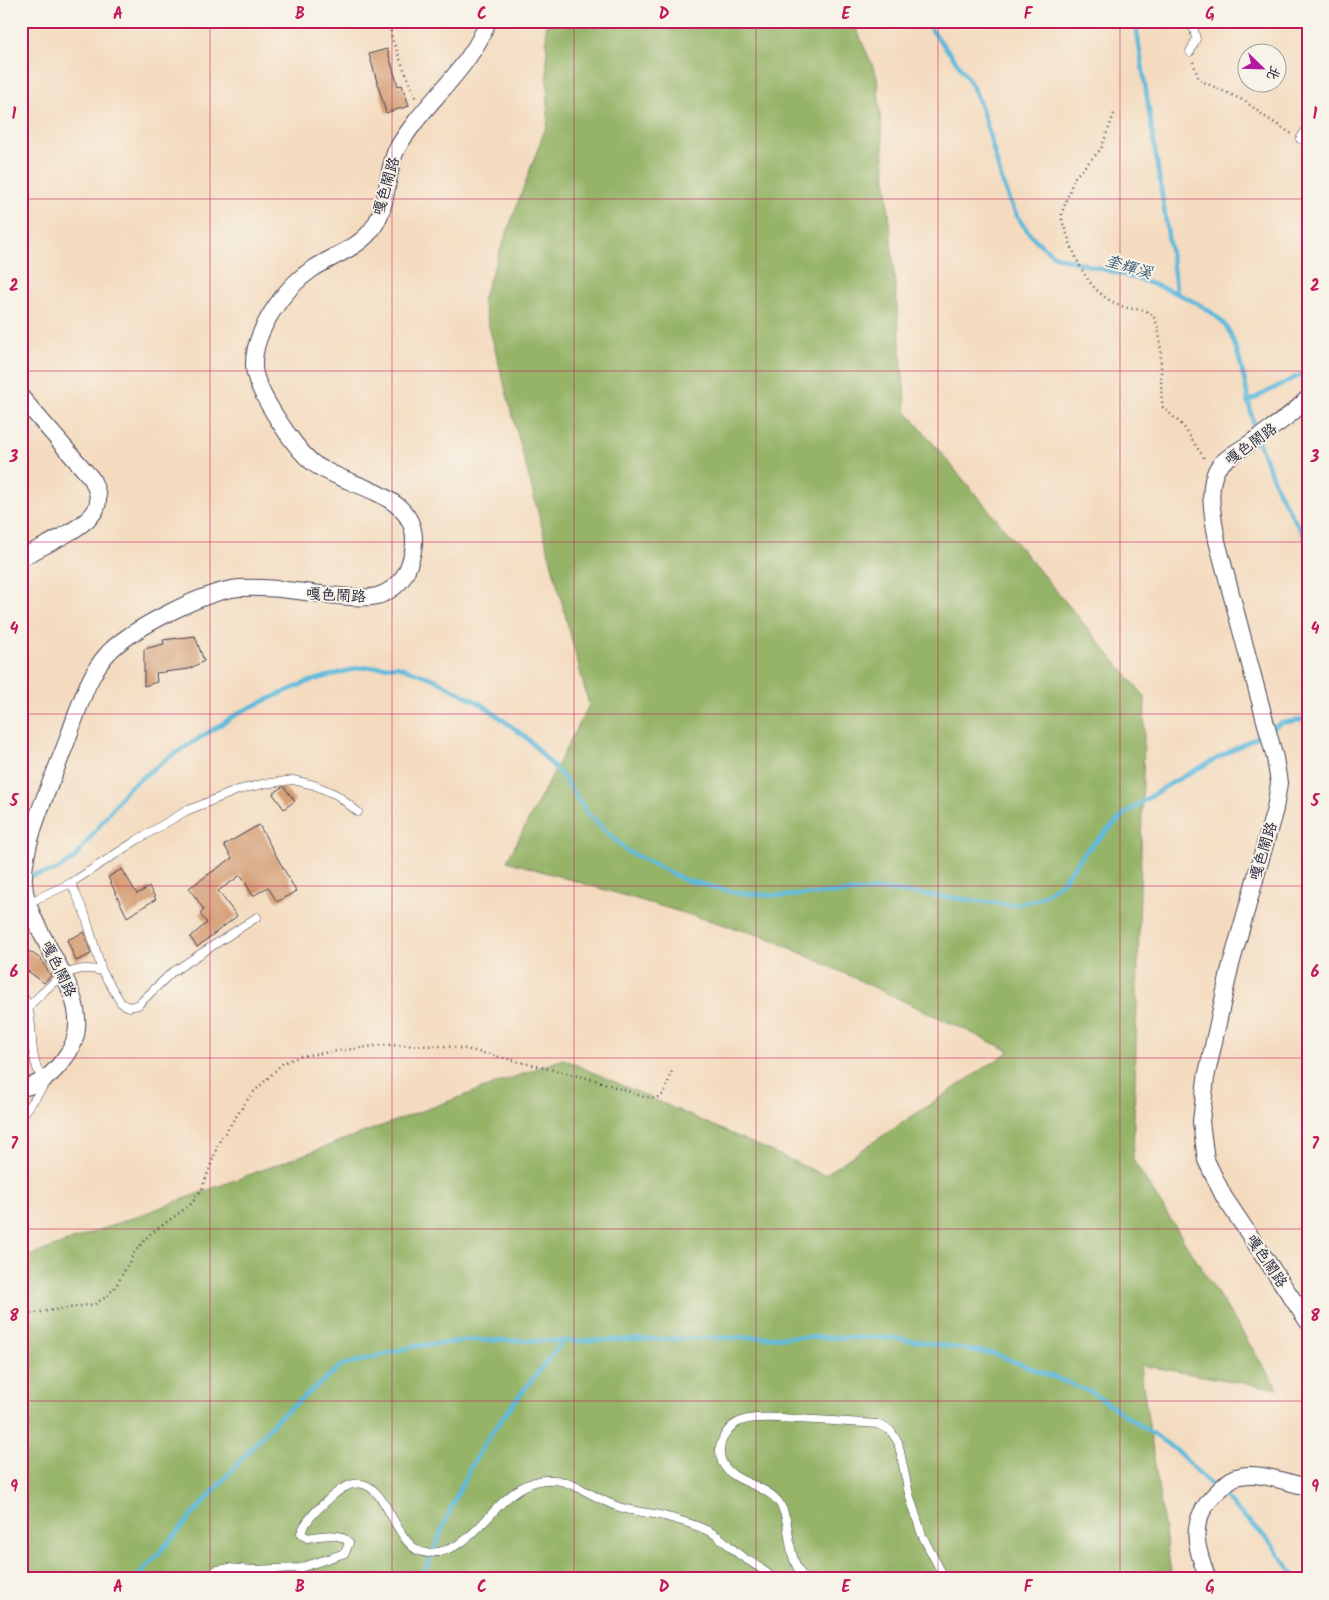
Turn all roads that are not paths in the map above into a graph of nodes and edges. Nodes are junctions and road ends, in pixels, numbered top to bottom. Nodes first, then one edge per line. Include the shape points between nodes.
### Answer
1 (488, 21) edge
2 (1192, 21) edge
3 (1190, 52) road end
4 (1308, 127) edge
5 (1300, 139) road end
6 (21, 397) edge
7 (1308, 398) edge
8 (21, 558) edge
9 (358, 812) dead end
10 (71, 883) junction
11 (27, 904) junction
12 (257, 917) dead end
13 (102, 971) junction
14 (62, 974) junction
15 (21, 992) edge
16 (28, 1006) junction
17 (47, 1079) junction
18 (21, 1088) edge
19 (21, 1118) edge
20 (1308, 1322) edge
21 (1308, 1487) edge
22 (202, 1579) edge
23 (775, 1579) edge
24 (805, 1579) edge
25 (945, 1579) edge
26 (1208, 1579) edge

1 - 11 street, 嘎色鬧路 via 467,60 421,115 395,153 380,214 369,233 309,270 289,287 271,312 258,343 254,366 260,390 311,462 371,490 398,506 409,517 416,537 410,564 399,584 378,596 234,588 163,616 109,652 94,673 32,834 25,861
2 - 3 lane via 1196,39
4 - 5 lane
6 - 8 street via 92,479 98,493 96,508 87,521
7 - 20 street, 嘎色鬧路 via 1285,419 1230,456 1218,468 1213,485 1218,541 1279,783 1275,809 1230,968 1206,1078 1201,1122 1206,1160 1224,1197
9 - 10 lane via 337,795 293,780 238,790 186,812
10 - 11 lane
10 - 13 lane via 86,914
11 - 14 street, 嘎色鬧路
12 - 13 lane via 171,973 138,1005 120,1004
13 - 14 lane via 91,968
14 - 16 lane
14 - 17 street, 嘎色鬧路 via 76,1006 78,1031 70,1053
15 - 16 lane
16 - 17 lane via 34,1061
17 - 18 street
17 - 19 lane
21 - 26 street via 1258,1476 1235,1477 1222,1488 1204,1506 1196,1526 1197,1548
22 - 23 lane via 217,1570 229,1568 300,1568 345,1553 349,1543 345,1538 307,1538 301,1533 318,1509 345,1486 367,1486 390,1512 408,1545 427,1553 443,1550 471,1537 505,1500 539,1480 553,1478 616,1506 664,1516 703,1529
24 - 25 lane via 795,1564 780,1503 728,1470 722,1461 720,1447 733,1425 745,1420 779,1418 877,1424 890,1430 898,1442 922,1535

